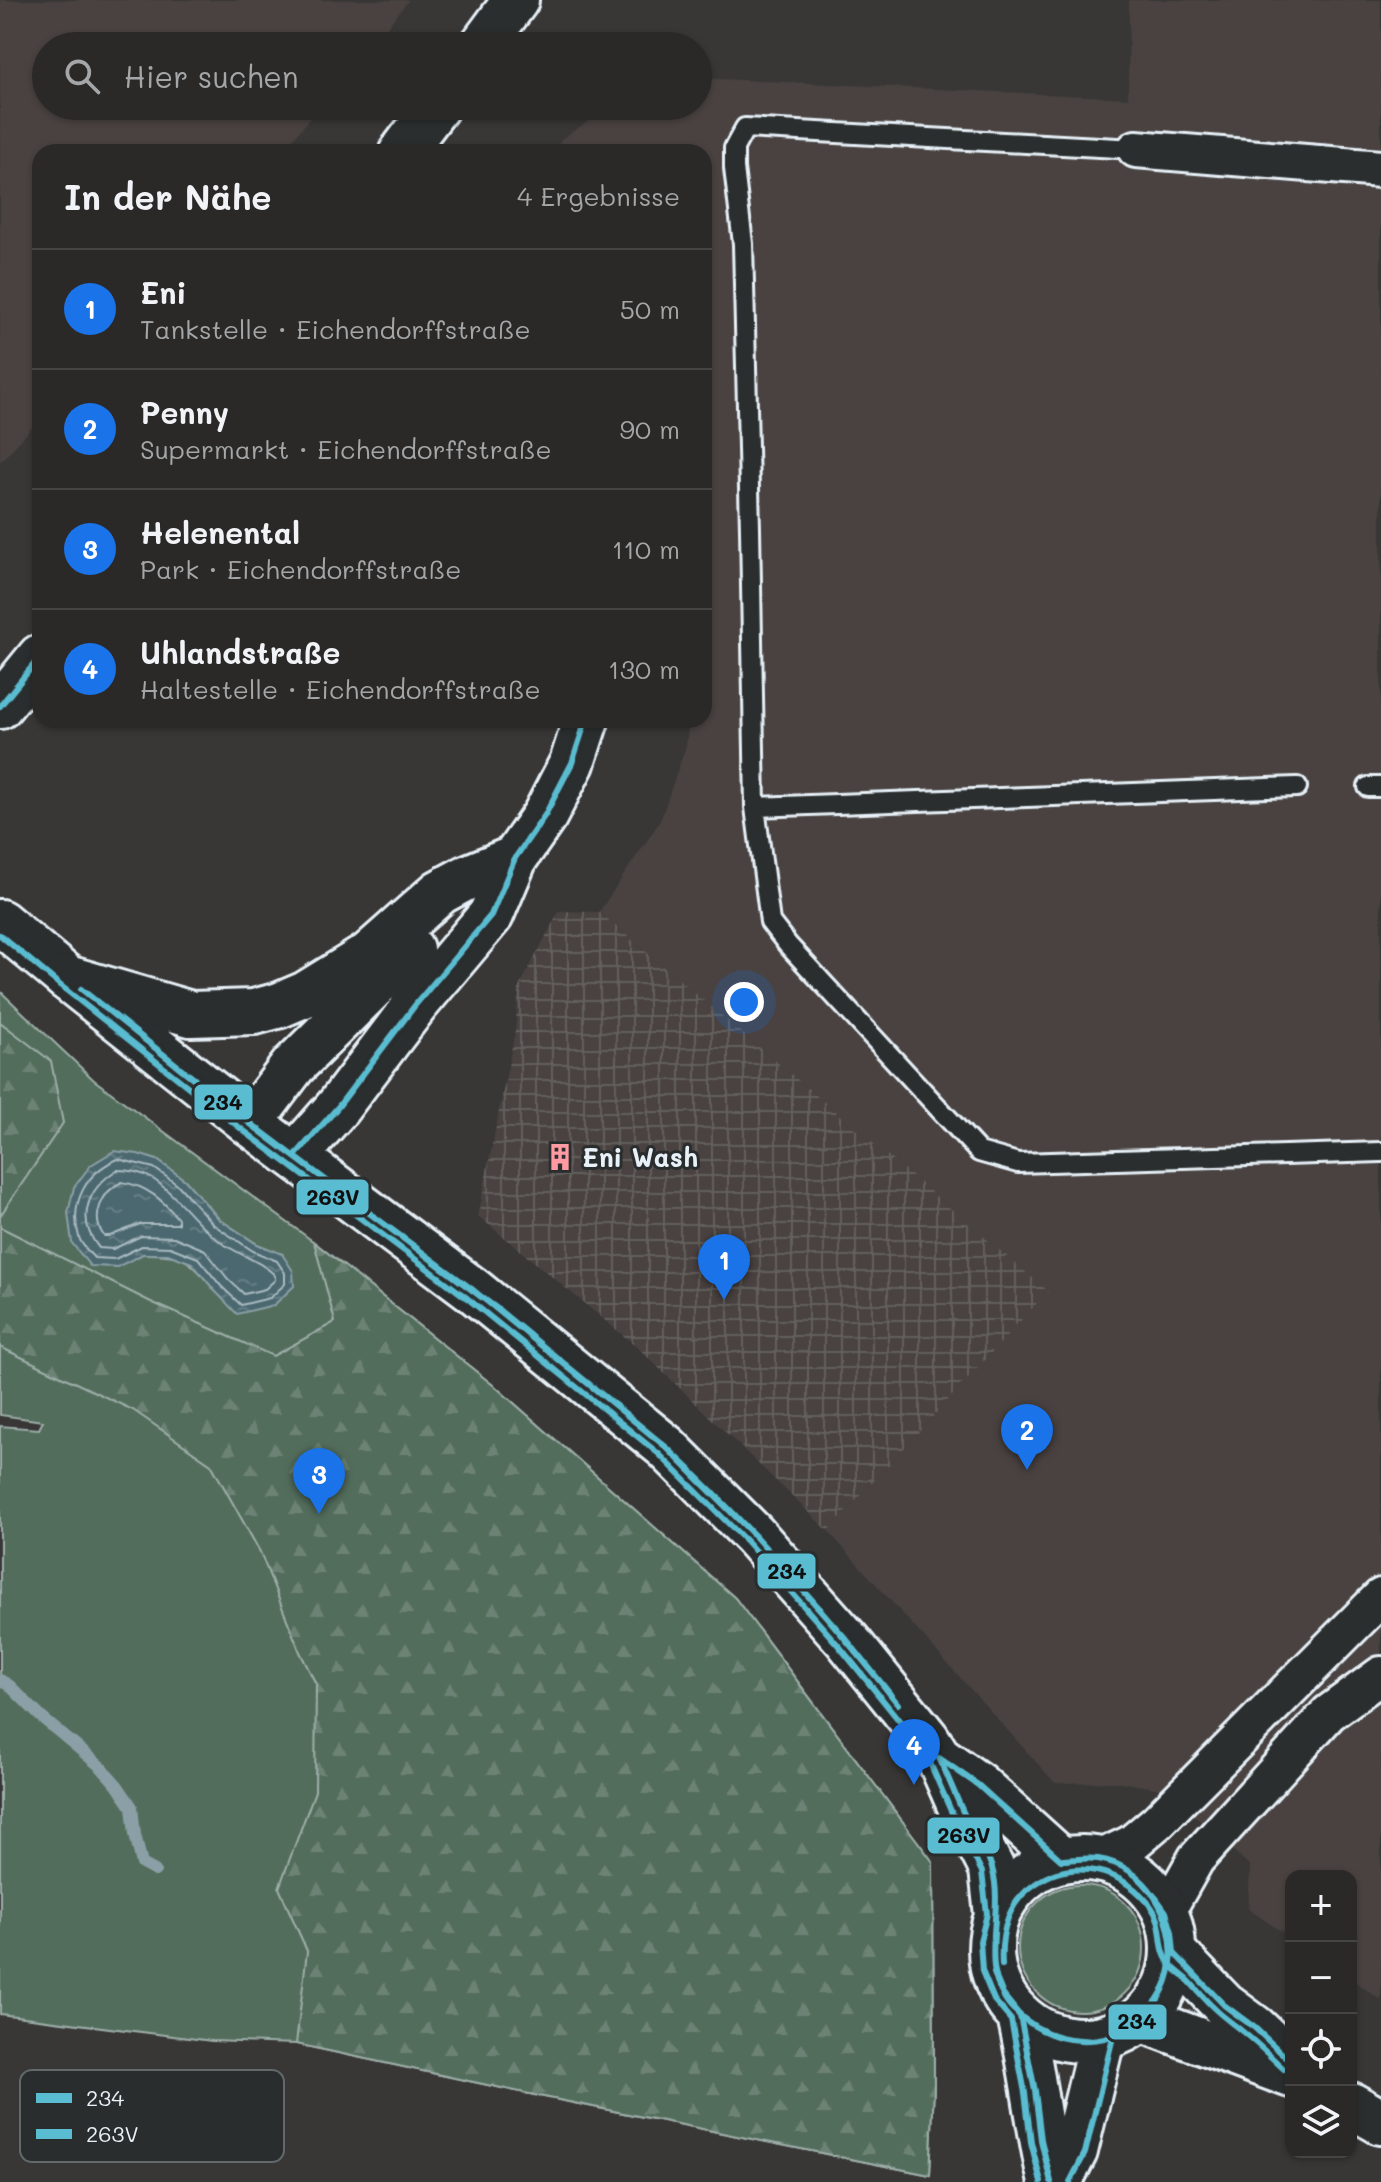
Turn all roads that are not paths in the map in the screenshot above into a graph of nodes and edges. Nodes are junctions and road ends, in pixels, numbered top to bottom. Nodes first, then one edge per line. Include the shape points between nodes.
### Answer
1 (516, 0) edge
2 (492, 32) edge
3 (426, 120) edge
4 (408, 144) edge
5 (1136, 149) joint
6 (1381, 169) edge
7 (32, 667) edge
8 (0, 706) edge
9 (583, 728) edge
10 (1297, 787) dead end
11 (755, 807) junction
12 (515, 858) junction
13 (0, 922) edge
14 (67, 978) junction
15 (250, 1123) junction
16 (1381, 1152) edge
17 (295, 1156) junction
18 (1381, 1597) edge
19 (1378, 1680) edge
20 (939, 1758) junction
21 (1080, 1859) junction
22 (997, 1915) junction
23 (1170, 1932) junction
24 (1020, 2016) junction
25 (1141, 2019) junction
26 (1102, 2039) junction
27 (1285, 2056) edge
28 (1285, 2073) edge
29 (1357, 2108) edge
30 (1381, 2122) edge
31 (1051, 2182) edge
32 (1059, 2182) edge

1 - 2 street
3 - 4 street
5 - 6 street
5 - 11 lane via 745,128 734,148 734,168 743,260
7 - 8 street
9 - 12 street via 545,815
10 - 11 lane
11 - 16 lane via 770,922 979,1152 1018,1163
12 - 14 street via 440,892 369,955 306,994 254,1012 191,1014
12 - 15 street via 425,935 293,1066
12 - 17 street via 491,915
13 - 14 street
14 - 15 street
15 - 17 street
17 - 20 street via 473,1290 666,1447 847,1640
18 - 21 street via 1157,1822 1131,1844
19 - 23 street via 1329,1713 1196,1859
20 - 21 street
20 - 22 street via 992,1869
21 - 22 street via 1034,1871 1011,1890
21 - 23 street via 1127,1869 1149,1888
22 - 24 street via 990,1941 992,1969
23 - 25 street via 1170,1978
23 - 27 street via 1224,2005
24 - 26 street via 1044,2033
24 - 31 street
25 - 26 street
25 - 28 street
26 - 32 street via 1075,2151
29 - 30 street

